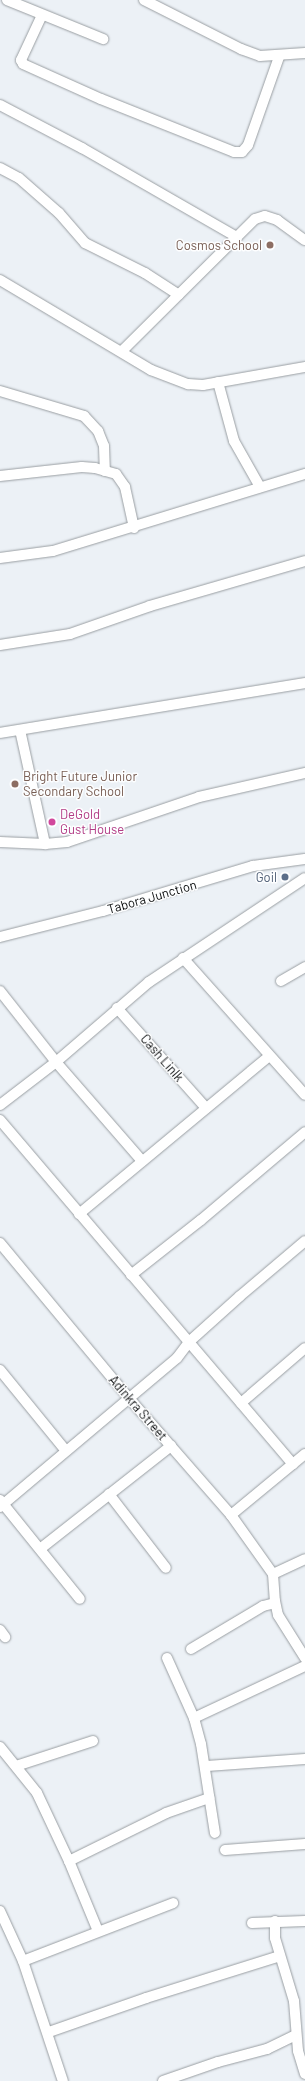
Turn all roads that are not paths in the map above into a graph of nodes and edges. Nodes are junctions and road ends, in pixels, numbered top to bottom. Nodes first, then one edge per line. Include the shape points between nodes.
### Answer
1 (8, 0) edge
2 (144, 0) edge
3 (42, 15) junction
4 (103, 40) dead end
5 (305, 54) edge
6 (279, 56) junction
7 (0, 105) edge
8 (0, 168) edge
9 (238, 237) junction
10 (305, 240) edge
11 (0, 280) edge
12 (179, 295) junction
13 (122, 351) junction
14 (305, 367) edge
15 (218, 382) junction
16 (0, 391) edge
17 (105, 470) junction
18 (305, 474) edge
19 (0, 476) edge
20 (260, 487) junction
21 (134, 528) junction
22 (0, 558) edge
23 (305, 561) edge
24 (0, 645) edge
25 (305, 683) edge
26 (20, 730) junction
27 (0, 733) edge
28 (305, 773) edge
29 (0, 842) edge
30 (45, 844) junction
31 (305, 859) edge
32 (305, 878) edge
33 (0, 937) edge
34 (183, 958) junction
35 (305, 967) edge
36 (281, 981) dead end
37 (0, 991) edge
38 (117, 1008) junction
39 (269, 1056) junction
40 (56, 1062) junction
41 (305, 1094) edge
42 (0, 1105) edge
43 (206, 1108) junction
44 (0, 1120) edge
45 (305, 1132) edge
46 (142, 1161) junction
47 (79, 1214) junction
48 (305, 1241) edge
49 (0, 1243) edge
50 (131, 1275) junction
51 (190, 1341) junction
52 (305, 1348) edge
53 (0, 1370) edge
54 (128, 1397) junction
55 (241, 1403) junction
56 (171, 1446) junction
57 (66, 1451) junction
58 (305, 1454) edge
59 (293, 1464) junction
60 (109, 1494) junction
61 (1, 1504) edge
62 (231, 1515) junction
63 (40, 1549) junction
64 (305, 1559) edge
65 (166, 1568) dead end
66 (273, 1574) junction
67 (80, 1599) dead end
68 (275, 1602) junction
69 (190, 1648) dead end
70 (167, 1658) dead end
71 (305, 1658) edge
72 (305, 1666) edge
73 (194, 1718) junction
74 (93, 1741) dead end
75 (0, 1747) edge
76 (305, 1759) edge
77 (16, 1766) junction
78 (207, 1766) junction
79 (209, 1798) junction
80 (216, 1833) dead end
81 (305, 1844) edge
82 (225, 1850) dead end
83 (69, 1861) junction
84 (173, 1903) dead end
85 (0, 1910) edge
86 (275, 1921) junction
87 (305, 1921) edge
88 (252, 1923) dead end
89 (98, 1931) junction
90 (280, 1956) junction
91 (24, 1961) junction
92 (305, 2000) edge
93 (294, 2001) junction
94 (49, 2032) junction
95 (296, 2035) junction
96 (305, 2074) edge
97 (64, 2081) edge
98 (163, 2081) edge

1 - 3 street
2 - 6 street via 241,49 260,56
3 - 4 street
3 - 6 street via 21,60 23,64 101,99 234,152 242,152 248,144
5 - 6 street
7 - 9 street via 82,148
8 - 12 street via 19,178 59,214 85,243 145,273
9 - 10 street via 255,219 265,216 277,220
9 - 12 street
11 - 13 street
12 - 13 street
13 - 15 street via 151,370 188,384
14 - 15 street
15 - 20 street via 234,441
16 - 17 street via 84,416 98,431 104,446
17 - 19 street via 82,467
17 - 21 street via 116,474 123,483
18 - 20 street
20 - 21 street
21 - 22 street via 53,551
23 - 24 street via 150,606 70,634
25 - 26 street
26 - 27 street
26 - 30 street
28 - 30 street via 199,797 67,842
29 - 30 street
31 - 33 street, Tabora Junction via 254,866 103,912
32 - 34 street
34 - 38 street
34 - 39 street
35 - 36 street
37 - 40 street
38 - 40 street
38 - 43 street, Cash Linlk
39 - 41 street
39 - 43 street
40 - 42 street
40 - 46 street
43 - 46 street
44 - 47 street
45 - 50 street
46 - 47 street
47 - 50 street
48 - 51 street
49 - 54 street, Adinkra Street
50 - 51 street
51 - 54 street via 177,1358
51 - 55 street
52 - 55 street
53 - 57 street
54 - 56 street, Adinkra Street
54 - 57 street
55 - 59 street
56 - 60 street
56 - 62 street, Adinkra Street
57 - 61 street
58 - 59 street
59 - 62 street
60 - 63 street
60 - 65 street
61 - 63 street
62 - 66 street, Adinkra Street
63 - 67 street
64 - 66 street
66 - 68 street
68 - 69 street
68 - 71 street via 278,1615
70 - 73 street
72 - 73 street
73 - 78 street
74 - 77 street
75 - 77 street
76 - 78 street
77 - 83 street via 37,1793
78 - 79 street
79 - 80 street
79 - 83 street via 153,1819
81 - 82 street
83 - 89 street
84 - 89 street
85 - 91 street
86 - 87 street
86 - 88 street
86 - 90 street via 275,1938
89 - 91 street
90 - 93 street
90 - 94 street
91 - 94 street
92 - 93 street
93 - 95 street
94 - 97 street
95 - 96 street
95 - 98 street via 267,2049

